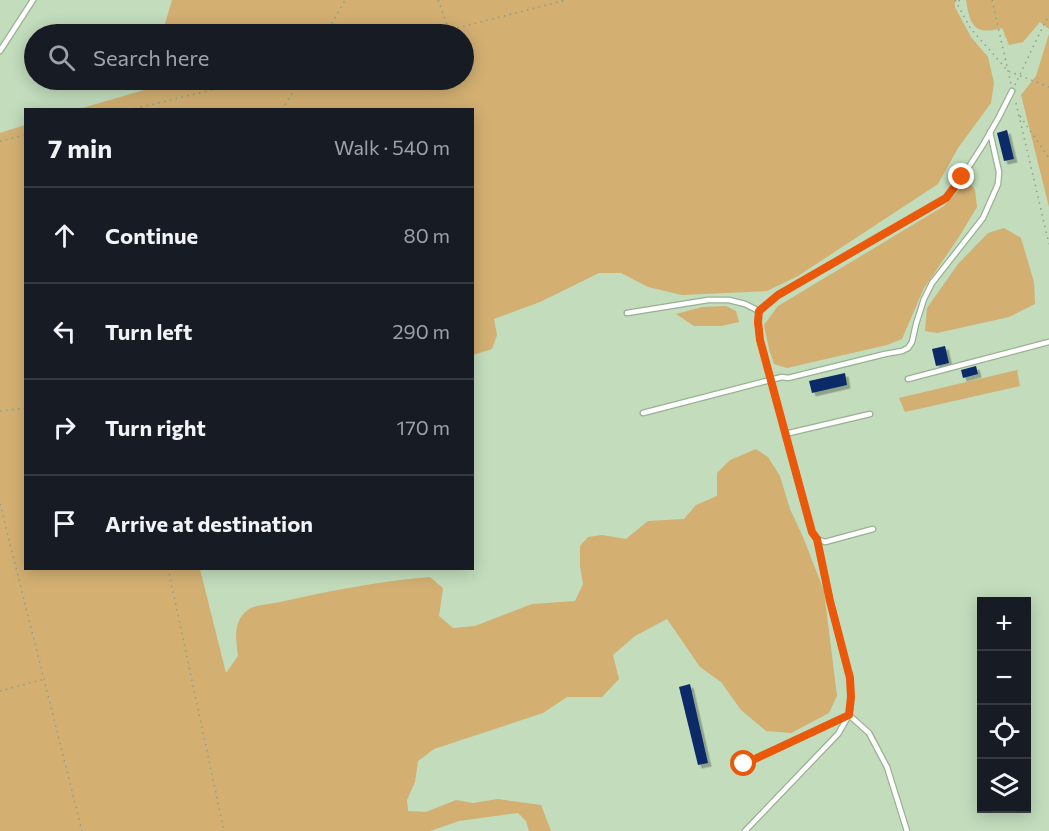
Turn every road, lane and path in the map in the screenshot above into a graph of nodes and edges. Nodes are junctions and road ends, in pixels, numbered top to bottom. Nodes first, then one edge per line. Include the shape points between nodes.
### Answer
1 (33, 0) edge
2 (345, 0) edge
3 (438, 0) edge
4 (566, 0) edge
5 (956, 0) edge
6 (959, 0) edge
7 (992, 0) edge
8 (960, 7) junction
9 (1049, 16) edge
10 (332, 24) edge
11 (447, 24) edge
12 (474, 24) edge
13 (0, 51) edge
14 (1008, 71) junction
15 (1020, 75) junction
16 (1049, 87) edge
17 (212, 90) edge
18 (294, 90) edge
19 (1012, 91) joint
20 (137, 108) edge
21 (283, 108) edge
22 (990, 131) junction
23 (24, 135) edge
24 (0, 141) edge
25 (1049, 158) edge
26 (1049, 244) edge
27 (759, 311) junction
28 (627, 313) dead end
29 (1049, 342) edge
30 (908, 379) dead end
31 (771, 380) junction
32 (24, 408) edge
33 (0, 411) edge
34 (643, 413) dead end
35 (870, 414) dead end
36 (785, 434) junction
37 (0, 504) edge
38 (873, 529) dead end
39 (817, 539) junction
40 (168, 570) edge
41 (45, 679) junction
42 (0, 691) edge
43 (849, 715) junction
44 (744, 764) dead end
45 (82, 831) edge
46 (224, 831) edge
47 (745, 831) edge
48 (907, 831) edge

1 - 13 lane
2 - 10 path
3 - 11 path
4 - 12 path
5 - 8 path
6 - 8 path
7 - 14 path
8 - 14 path via 971,29
9 - 15 path
14 - 15 path
15 - 16 path
15 - 19 path
17 - 20 path
18 - 21 path
19 - 22 lane
22 - 27 lane via 946,198 778,295
22 - 31 lane via 998,184 983,218 932,283 908,348
23 - 24 path
25 - 26 path via 1019,116
27 - 28 lane via 729,300 708,300
27 - 31 lane via 760,340
29 - 30 lane
31 - 34 lane
31 - 36 lane
32 - 33 path
35 - 36 lane
36 - 39 lane
37 - 41 path
38 - 39 lane via 825,542
39 - 43 lane via 850,678
40 - 46 path
41 - 42 path
41 - 45 path
43 - 44 lane
43 - 47 lane via 838,734
43 - 48 lane via 869,733 886,766

